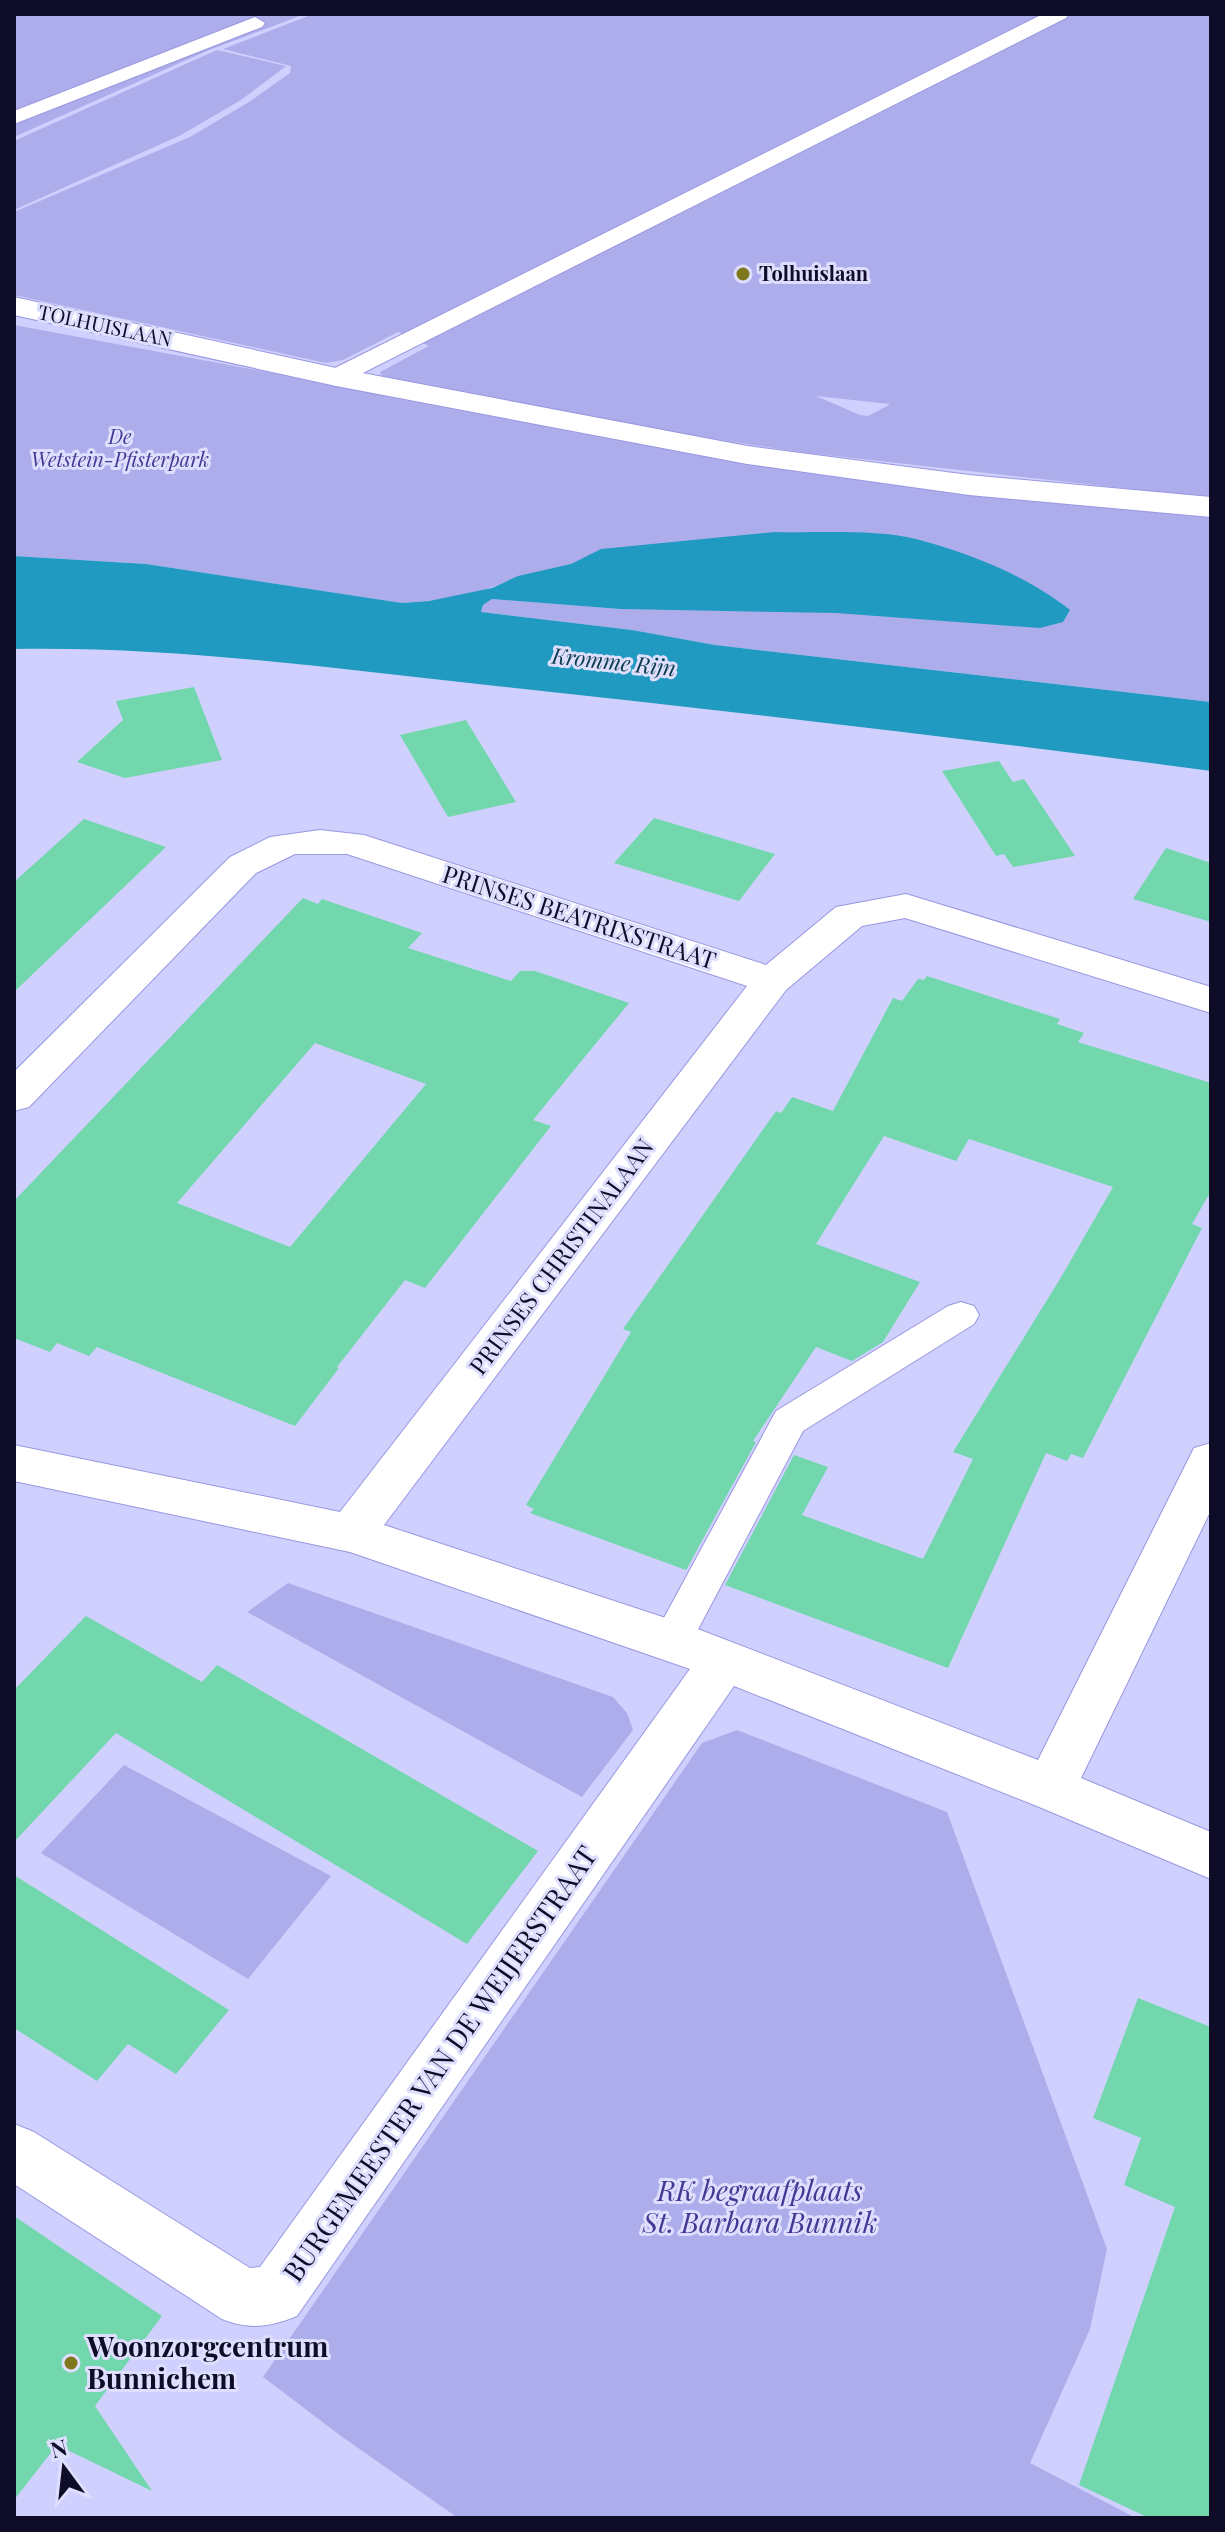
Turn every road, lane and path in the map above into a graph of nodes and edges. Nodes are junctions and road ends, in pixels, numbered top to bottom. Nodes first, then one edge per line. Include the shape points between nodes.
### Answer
1 (1023, 14) edge
2 (1053, 18) edge
3 (255, 23) dead end
4 (14, 118) edge
5 (14, 306) edge
6 (336, 377) junction
7 (1211, 507) edge
8 (772, 981) junction
9 (1211, 1000) edge
10 (14, 1097) edge
11 (961, 1315) dead end
12 (1211, 1461) edge
13 (18, 1470) edge
14 (351, 1533) junction
15 (672, 1640) junction
16 (724, 1661) junction
17 (1050, 1788) junction
18 (1211, 1856) edge
19 (14, 2151) edge

1 - 2 lane
2 - 6 lane
3 - 4 lane
5 - 6 street, TOLHUISLAAN
6 - 7 street, TOLHUISLAAN via 808,465
8 - 9 street via 850,916 906,906
8 - 10 street, PRINSES BEATRIXSTRAAT via 351,843 308,839 274,846 243,865
8 - 14 street, PRINSES CHRISTINALAAN
11 - 15 lane via 789,1421
12 - 17 street
13 - 14 street
14 - 15 street
15 - 16 street
16 - 17 street
16 - 19 street, BURGEMEESTER VAN DE WEIJERSTRAAT via 276,2295 243,2298
17 - 18 street

